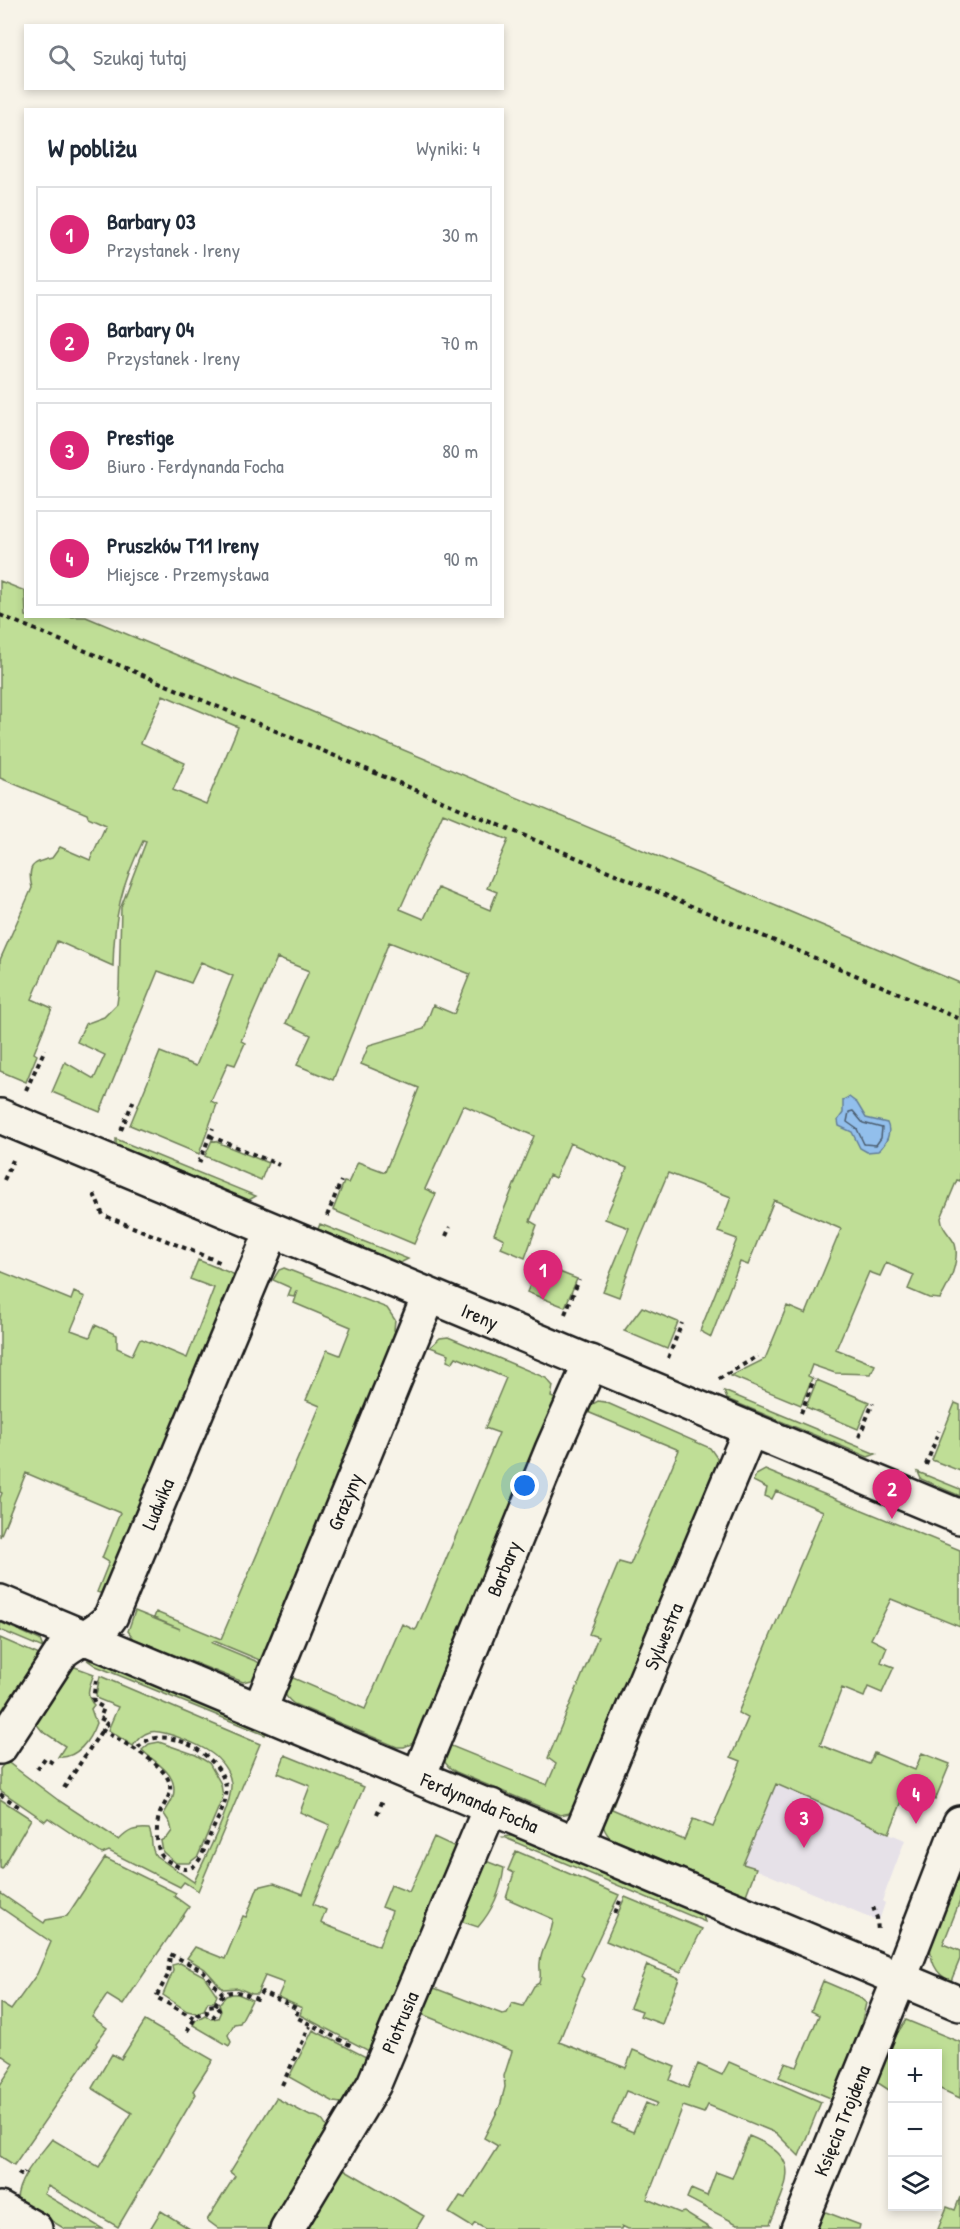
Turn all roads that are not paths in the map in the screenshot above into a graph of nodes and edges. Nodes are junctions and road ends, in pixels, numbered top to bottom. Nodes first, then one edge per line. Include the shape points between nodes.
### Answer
1 (0, 1116) edge
2 (272, 1231) junction
3 (429, 1296) junction
4 (591, 1362) junction
5 (750, 1430) junction
6 (960, 1517) edge
7 (0, 1602) edge
8 (85, 1637) junction
9 (260, 1709) junction
10 (0, 1747) edge
11 (419, 1776) junction
12 (491, 1806) junction
13 (960, 1823) edge
14 (577, 1843) junction
15 (900, 1978) junction
16 (960, 2004) edge
17 (0, 2209) edge
18 (34, 2229) edge
19 (287, 2229) edge
20 (798, 2229) edge

1 - 2 street, Ireny
2 - 3 street, Ireny
2 - 8 street, Ludwika via 111,1617
3 - 4 street, Ireny
3 - 9 street, Grażyny
4 - 5 street, Ireny
4 - 11 street, Barbary
5 - 6 street, Ireny
5 - 14 street, Sylwestra
7 - 8 street, Ferdynanda Focha
8 - 9 street, Ferdynanda Focha
8 - 10 street, Ludwika via 62,1652
9 - 11 street, Ferdynanda Focha
11 - 12 street, Ferdynanda Focha
12 - 14 street, Ferdynanda Focha
12 - 19 street, Piotrusia via 374,2084
13 - 15 street, Księcia Trojdena
14 - 15 street, Ferdynanda Focha
15 - 16 street, Ferdynanda Focha
15 - 20 street, Księcia Trojdena
17 - 18 street

